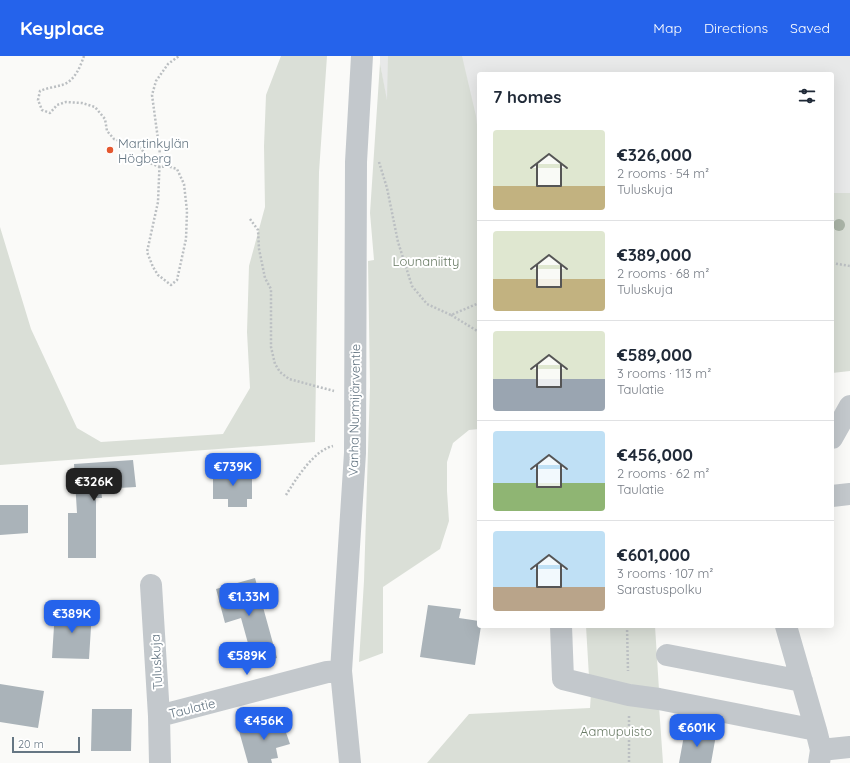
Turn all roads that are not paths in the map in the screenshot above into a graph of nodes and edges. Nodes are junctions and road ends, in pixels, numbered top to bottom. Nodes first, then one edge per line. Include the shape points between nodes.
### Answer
1 (362, 56) edge
2 (850, 406) edge
3 (834, 434) edge
4 (850, 494) edge
5 (834, 496) edge
6 (151, 585) dead end
7 (561, 628) edge
8 (787, 628) edge
9 (667, 655) dead end
10 (341, 671) junction
11 (802, 681) junction
12 (159, 716) junction
13 (819, 747) edge
14 (850, 747) edge
15 (160, 763) edge
16 (350, 763) edge

1 - 10 street, Vanha Nurmijärventie via 356,162 355,444
2 - 3 street
4 - 5 street
6 - 12 street, Tuluskuja
7 - 13 street via 564,679 629,695 659,699
8 - 11 street
9 - 11 street
10 - 12 street, Taulatie via 327,672
10 - 16 street, Vanha Nurmijärventie
11 - 13 street
12 - 15 street, Tuluskuja
13 - 14 street

